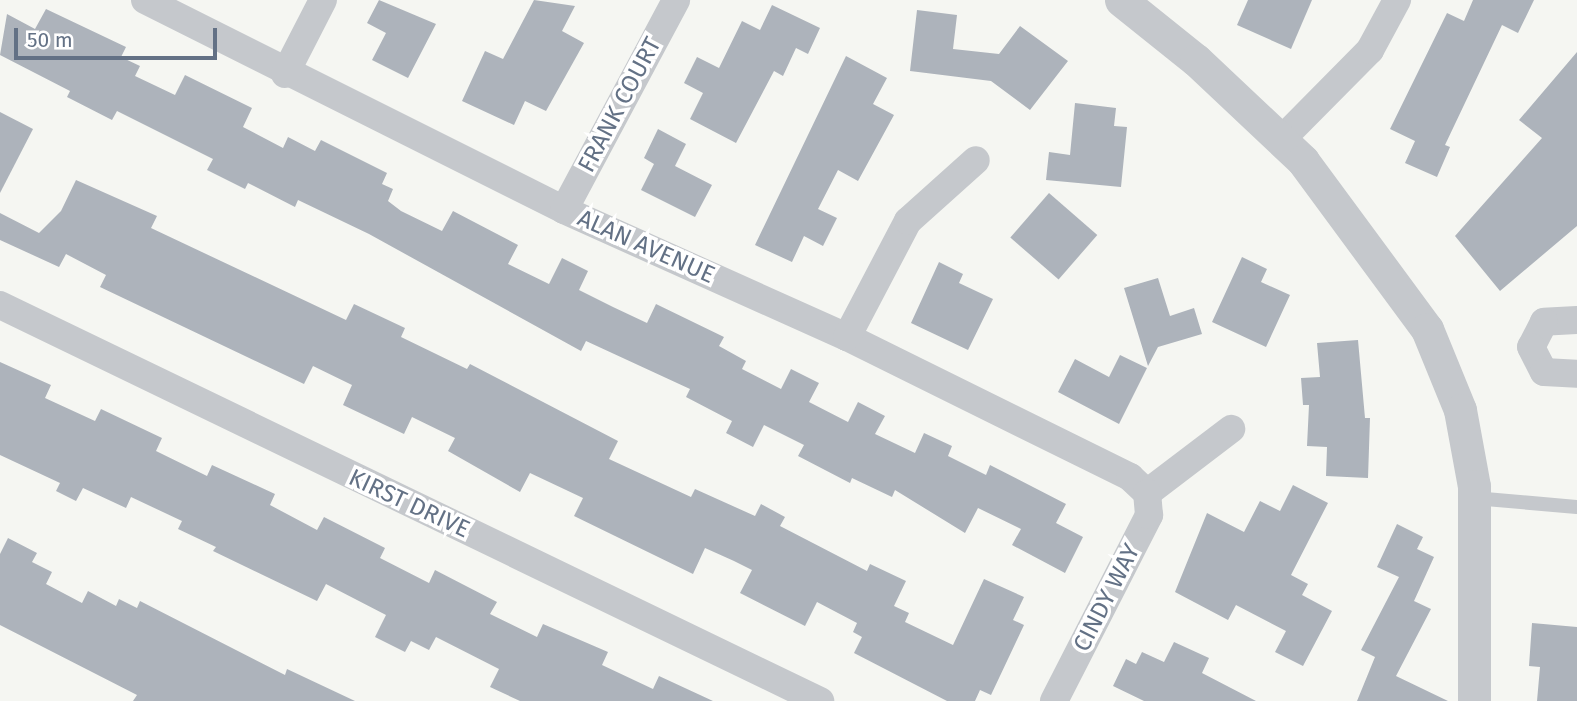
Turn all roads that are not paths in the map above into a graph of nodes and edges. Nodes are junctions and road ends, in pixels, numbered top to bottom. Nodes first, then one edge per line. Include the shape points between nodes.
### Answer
1 (145, 0) edge
2 (323, 0) edge
3 (676, 0) edge
4 (1121, 0) edge
5 (1397, 0) edge
6 (285, 74) junction
7 (1282, 139) junction
8 (976, 160) dead end
9 (564, 210) junction
10 (0, 304) edge
11 (1577, 320) edge
12 (848, 337) junction
13 (1577, 374) edge
14 (1231, 429) dead end
15 (1147, 493) junction
16 (1474, 498) junction
17 (1577, 507) edge
18 (820, 701) edge
19 (1054, 701) edge
20 (1474, 701) edge

1 - 6 street, ALAN AVENUE
2 - 6 street
3 - 9 street, FRANK COURT
4 - 7 street
5 - 7 street via 1370,50
6 - 9 street, ALAN AVENUE
7 - 16 street via 1352,221 1427,329 1460,410
8 - 12 street via 943,183 908,221
9 - 12 street, ALAN AVENUE
10 - 18 street, KIRST DRIVE
11 - 13 street via 1563,316 1544,322 1531,347 1544,372
12 - 15 street, ALAN AVENUE via 1130,477
14 - 15 street
15 - 19 street, CINDY WAY via 1149,515
16 - 17 lane
16 - 20 street

